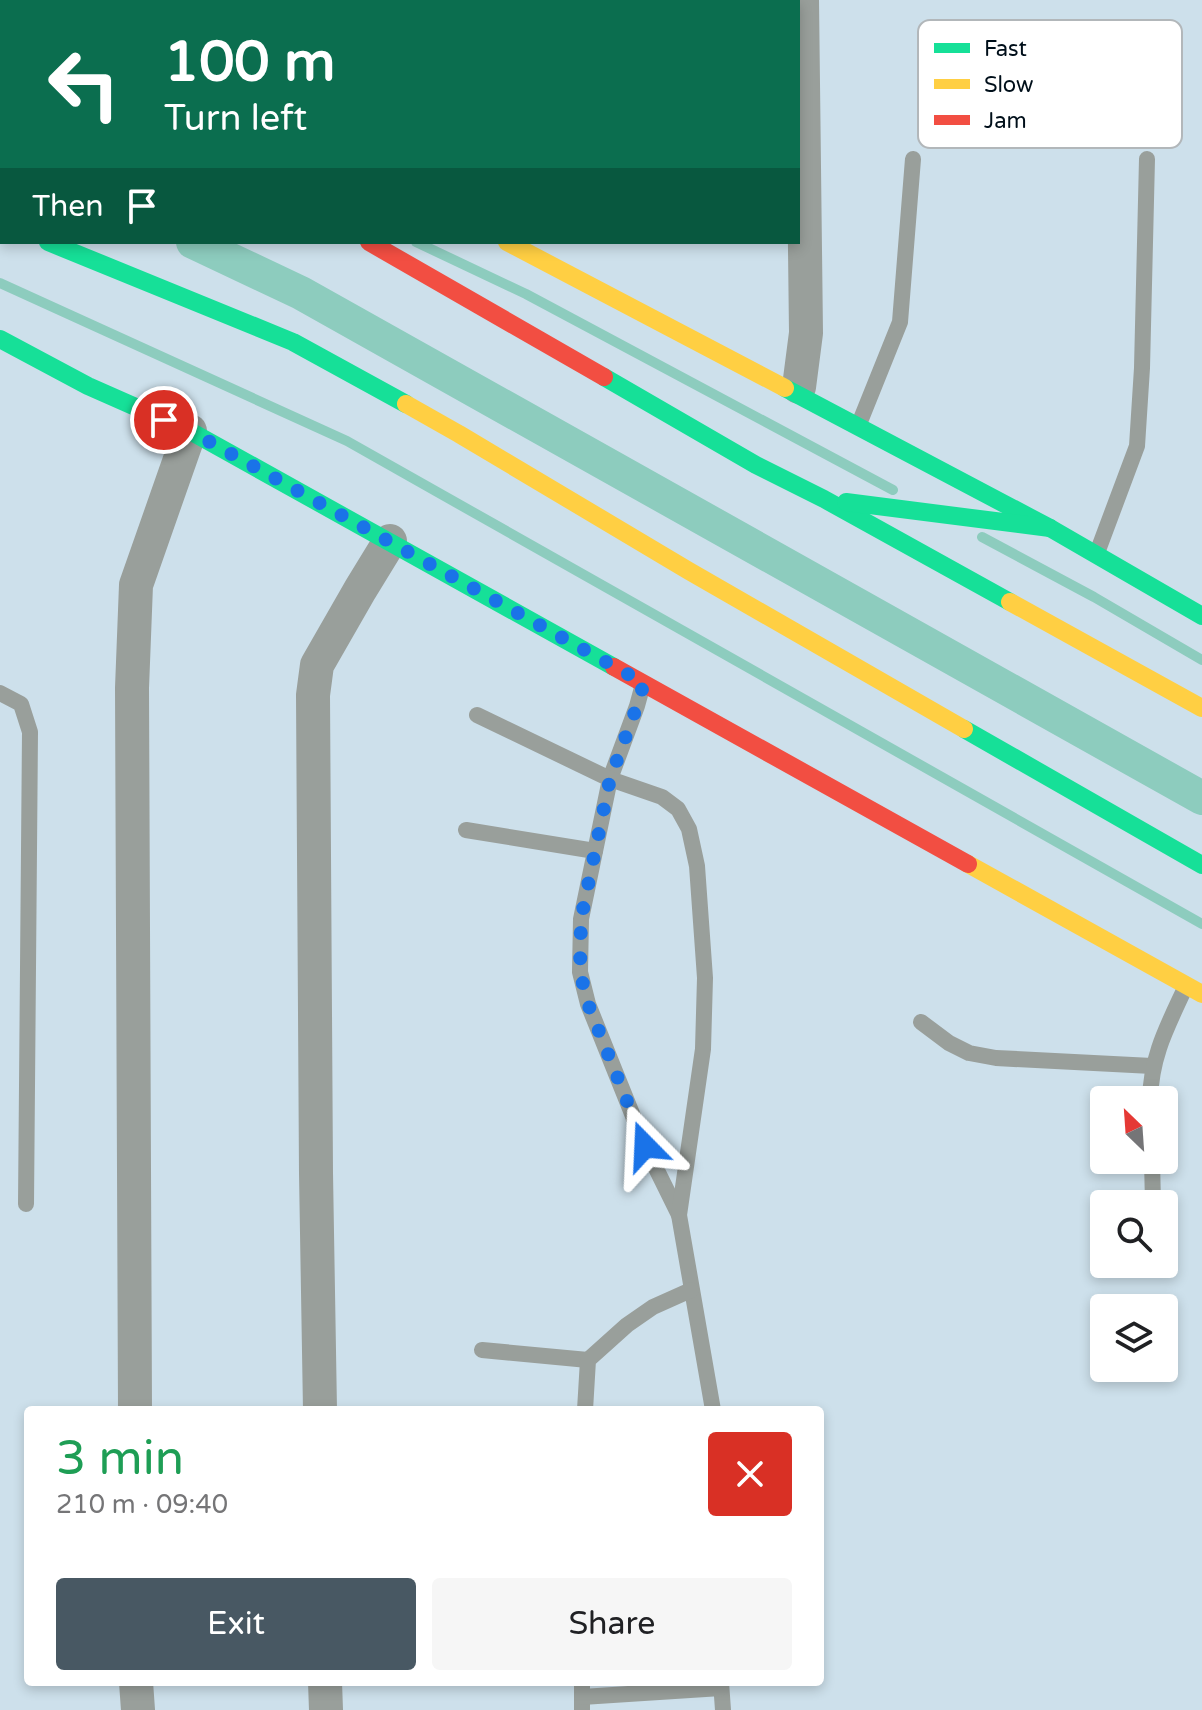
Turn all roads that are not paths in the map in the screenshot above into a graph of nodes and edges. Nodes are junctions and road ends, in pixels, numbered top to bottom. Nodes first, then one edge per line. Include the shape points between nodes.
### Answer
1 (802, 0) edge
2 (913, 159) dead end
3 (1147, 159) dead end
4 (53, 244) edge
5 (372, 244) edge
6 (511, 244) edge
7 (0, 339) edge
8 (799, 387) dead end
9 (859, 426) junction
10 (190, 431) junction
11 (824, 499) junction
12 (1050, 528) junction
13 (390, 541) junction
14 (1096, 555) junction
15 (1202, 616) edge
16 (644, 683) junction
17 (0, 693) edge
18 (1202, 708) edge
19 (477, 715) dead end
20 (610, 779) junction
21 (466, 830) dead end
22 (595, 851) junction
23 (1202, 865) edge
24 (1194, 990) edge
25 (921, 1022) dead end
26 (1152, 1066) junction
27 (1151, 1086) edge
28 (26, 1204) dead end
29 (679, 1215) junction
30 (691, 1290) junction
31 (482, 1350) dead end
32 (588, 1360) junction
33 (135, 1406) edge
34 (320, 1406) edge
35 (585, 1406) edge
36 (712, 1406) edge
37 (136, 1686) edge
38 (325, 1686) edge
39 (708, 1686) edge
40 (721, 1686) edge
41 (582, 1696) edge
42 (138, 1710) edge
43 (326, 1710) edge
44 (723, 1710) edge

1 - 8 street via 806,333
2 - 9 lane via 900,322
3 - 14 lane via 1137,446
4 - 23 main road via 293,342
5 - 11 main road
6 - 9 main road
7 - 10 main road
9 - 12 main road
10 - 13 main road
10 - 33 street via 136,585
11 - 12 main road
11 - 18 main road
12 - 14 main road
13 - 16 main road
13 - 34 street via 317,665 313,695
14 - 15 main road
16 - 20 lane
16 - 24 main road
17 - 28 lane via 21,704 30,732
19 - 20 lane
20 - 22 lane
20 - 29 lane via 662,797 678,809 689,829 697,866 705,978 703,1049
21 - 22 lane
22 - 29 lane via 581,919 580,972 645,1146
24 - 26 lane via 1166,1028
25 - 26 lane via 949,1043 983,1056
26 - 27 lane
29 - 30 lane
30 - 32 lane via 653,1307
30 - 36 lane
31 - 32 lane
32 - 35 lane
37 - 42 street
38 - 43 street
39 - 41 lane
40 - 44 lane

